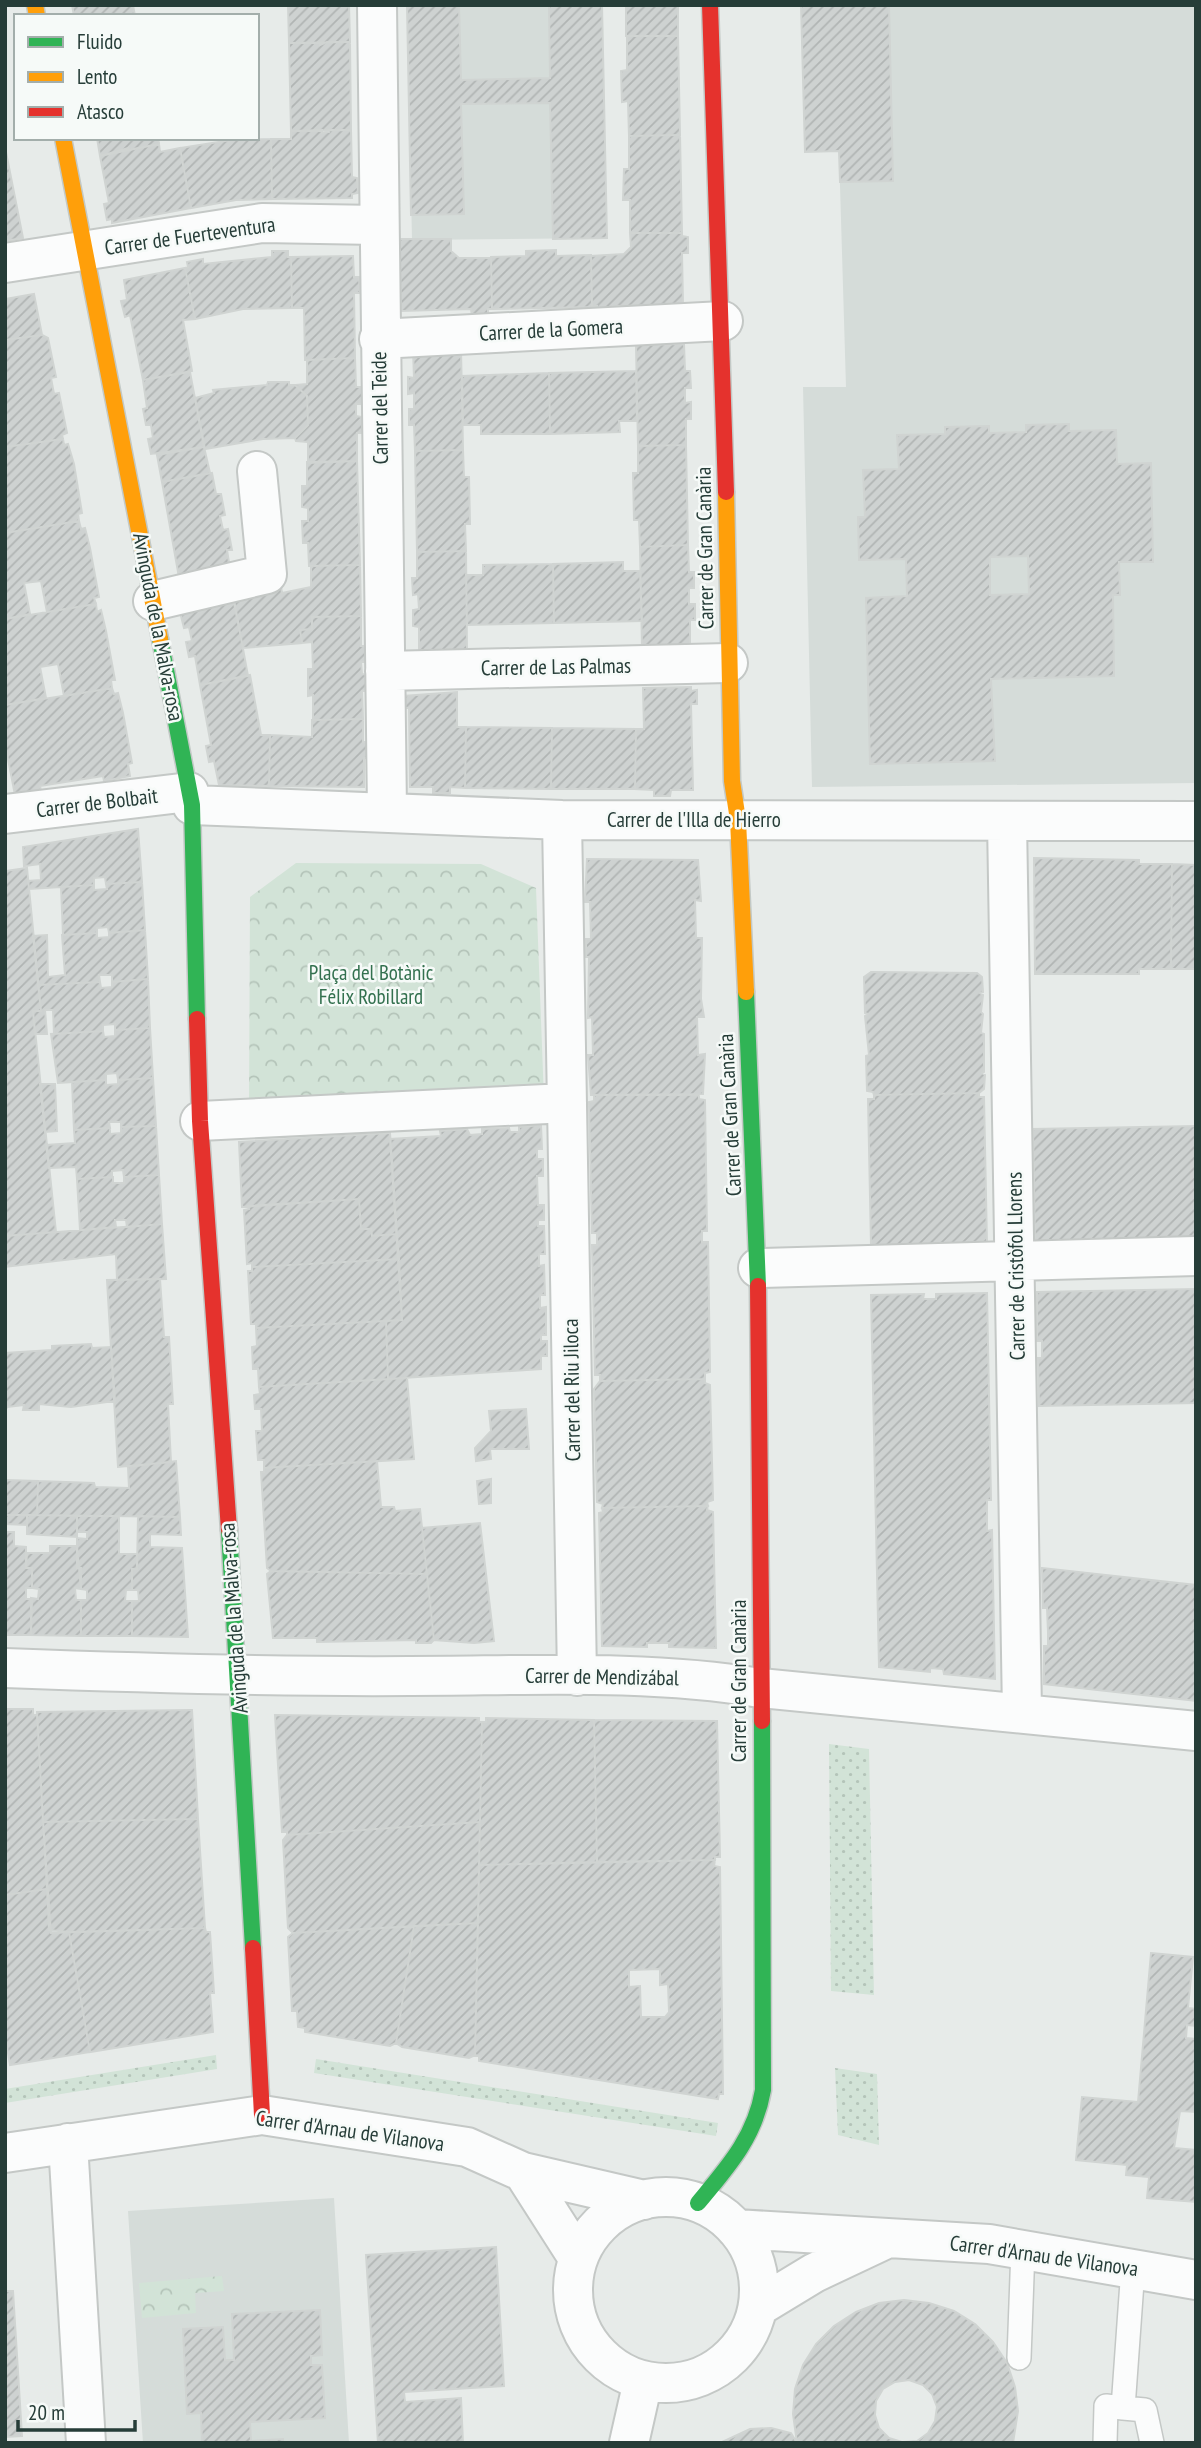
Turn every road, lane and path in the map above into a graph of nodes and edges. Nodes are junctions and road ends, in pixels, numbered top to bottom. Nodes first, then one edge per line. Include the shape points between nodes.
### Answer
1 (377, 5) edge
2 (710, 5) edge
3 (63, 140) edge
4 (377, 225) junction
5 (86, 250) junction
6 (5, 263) edge
7 (723, 321) junction
8 (379, 339) junction
9 (257, 471) dead end
10 (153, 601) junction
11 (728, 663) junction
12 (385, 671) junction
13 (191, 798) junction
14 (387, 811) junction
15 (5, 814) edge
16 (562, 820) junction
17 (738, 820) junction
18 (1007, 821) junction
19 (1196, 821) edge
20 (567, 1103) junction
21 (200, 1121) junction
22 (1196, 1256) edge
23 (1017, 1261) junction
24 (758, 1268) junction
25 (5, 1668) edge
26 (577, 1676) junction
27 (239, 1677) junction
28 (760, 1688) junction
29 (1022, 1712) junction
30 (1196, 1731) edge
31 (262, 2115) junction
32 (68, 2143) junction
33 (5, 2153) edge
34 (523, 2172) junction
35 (644, 2200) junction
36 (698, 2203) junction
37 (736, 2229) junction
38 (891, 2237) junction
39 (1023, 2249) junction
40 (578, 2258) junction
41 (1133, 2268) junction
42 (1196, 2280) edge
43 (758, 2307) junction
44 (1019, 2358) dead end
45 (643, 2381) junction
46 (1123, 2408) junction
47 (86, 2443) edge
48 (629, 2443) edge
49 (1105, 2443) edge
50 (1152, 2443) edge

1 - 4 street, Carrer del Teide
2 - 7 street, Carrer de Gran Canària
3 - 5 street, Avinguda de la Malva-rosa
4 - 5 street, Carrer de Fuerteventura via 262,223
4 - 8 street, Carrer del Teide
5 - 6 street, Carrer de Fuerteventura
5 - 10 street, Avinguda de la Malva-rosa
7 - 8 street, Carrer de la Gomera
7 - 11 street, Carrer de Gran Canària
8 - 12 street, Carrer del Teide
9 - 10 street via 267,574
10 - 13 street, Avinguda de la Malva-rosa
11 - 12 street, Carrer de Las Palmas
11 - 17 street, Carrer de Gran Canària via 732,781
12 - 14 street, Carrer del Teide
13 - 14 street, Carrer de l'Illa de Hierro
13 - 15 street, Carrer de Bolbait
13 - 21 street, Avinguda de la Malva-rosa
14 - 16 street, Carrer de l'Illa de Hierro
16 - 17 street, Carrer de l'Illa de Hierro
16 - 20 street, Carrer del Riu Jiloca
17 - 18 street, Carrer de l'Illa de Hierro
17 - 24 street, Carrer de Gran Canària
18 - 19 street, Carrer de l'Illa de Hierro
18 - 23 street, Carrer de Cristòfol Llorens
20 - 21 street
20 - 26 street, Carrer del Riu Jiloca
21 - 27 street, Avinguda de la Malva-rosa
22 - 23 street
23 - 24 street
23 - 29 street, Carrer de Cristòfol Llorens
24 - 28 street, Carrer de Gran Canària
25 - 27 street, Carrer de Mendizábal
26 - 27 street, Carrer de Mendizábal
26 - 28 street, Carrer de Mendizábal via 709,1679
27 - 31 street, Avinguda de la Malva-rosa
28 - 29 street, Carrer de Mendizábal
28 - 36 street, Carrer de Gran Canària via 764,2102 742,2150
29 - 30 street, Carrer de Mendizábal
31 - 32 street, Carrer d'Arnau de Vilanova
31 - 34 street, Carrer d'Arnau de Vilanova via 467,2147
32 - 33 street, Carrer d'Arnau de Vilanova
32 - 47 street
34 - 35 street, Carrer d'Arnau de Vilanova
34 - 40 street
35 - 36 street via 671,2197
35 - 40 street via 608,2218 593,2232
36 - 37 street via 719,2213
37 - 38 street, Carrer d'Arnau de Vilanova
37 - 43 street via 751,2252 758,2279
38 - 39 street, Carrer d'Arnau de Vilanova
38 - 43 street via 814,2273
39 - 41 street, Carrer d'Arnau de Vilanova
39 - 44 lane
40 - 45 street via 572,2290 578,2321 593,2349 615,2369
41 - 42 street, Carrer d'Arnau de Vilanova
41 - 46 lane
43 - 45 street via 747,2335 729,2359 703,2376 673,2383
45 - 48 street
46 - 49 lane via 1106,2406
46 - 50 lane via 1145,2410

